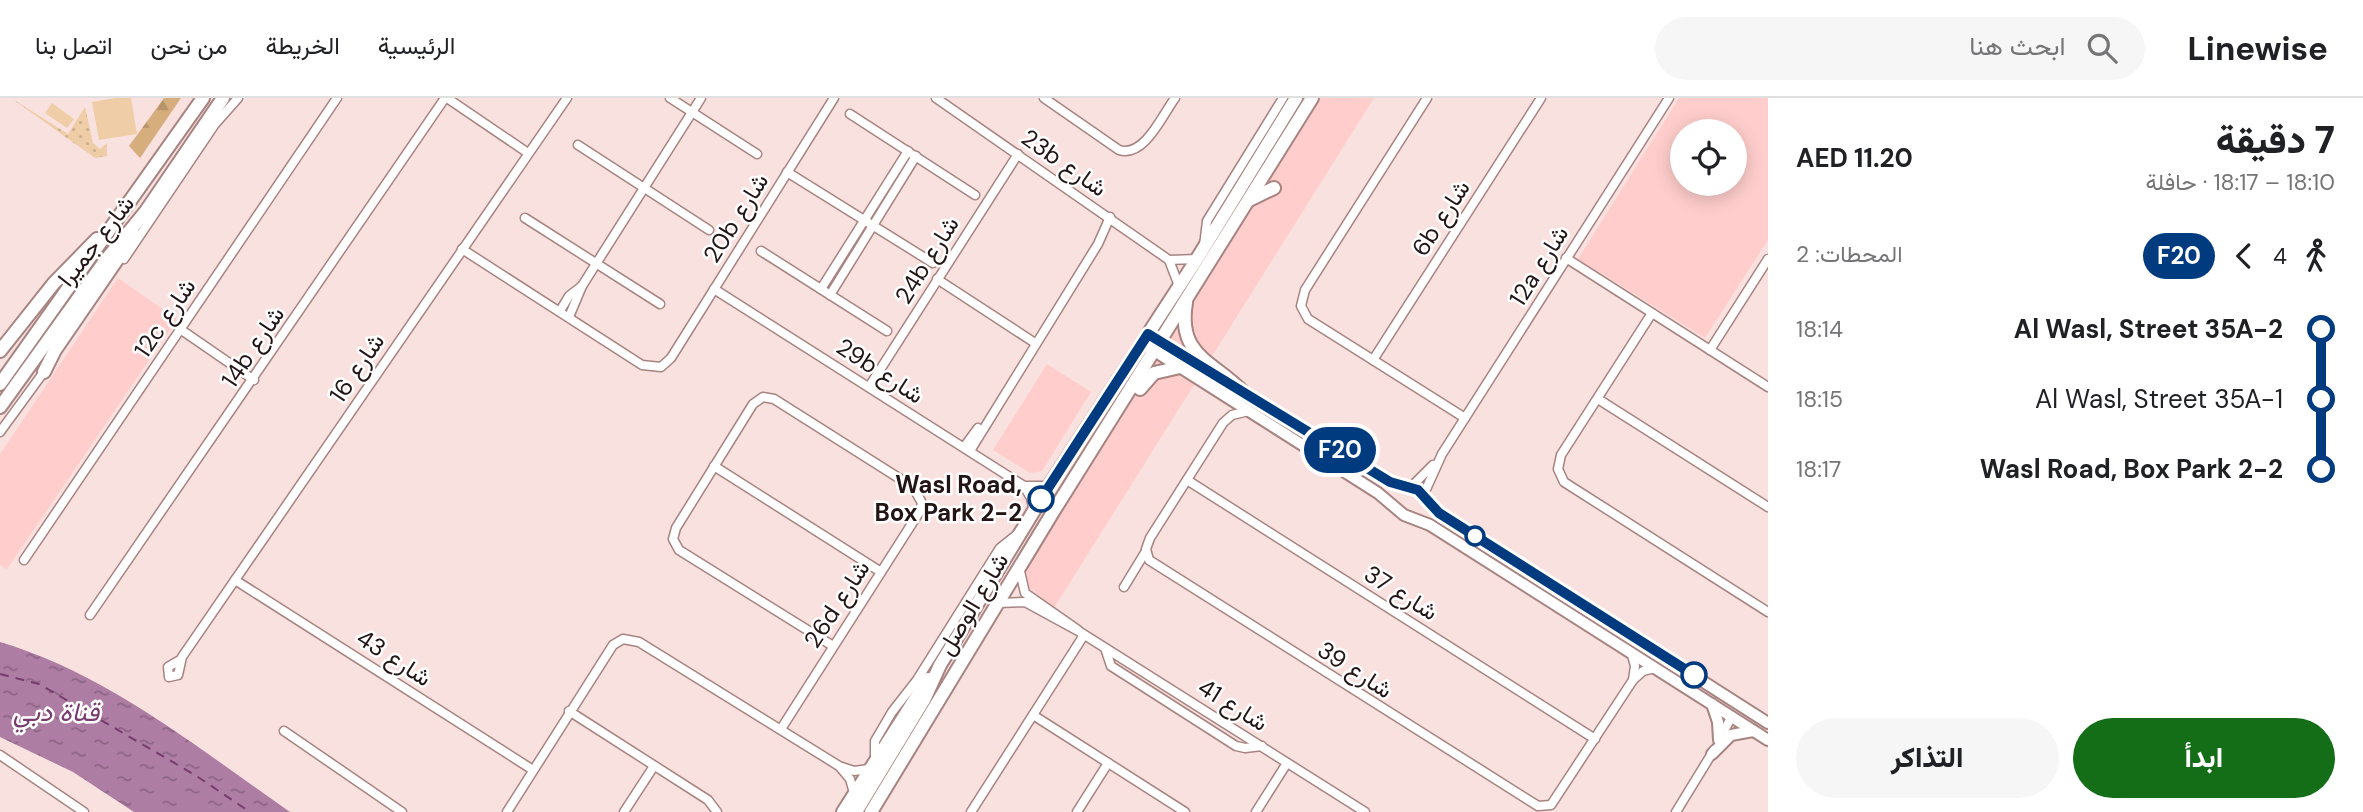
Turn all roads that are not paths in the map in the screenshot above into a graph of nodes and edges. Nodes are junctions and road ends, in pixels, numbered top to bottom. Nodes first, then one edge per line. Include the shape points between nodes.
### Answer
1 (203, 98) edge
2 (223, 98) edge
3 (238, 98) edge
4 (337, 98) edge
5 (446, 98) edge
6 (566, 98) edge
7 (670, 98) edge
8 (701, 98) edge
9 (834, 98) edge
10 (936, 98) edge
11 (1044, 98) edge
12 (1175, 98) edge
13 (1283, 98) edge
14 (1296, 98) edge
15 (1312, 98) edge
16 (1427, 98) edge
17 (1541, 98) edge
18 (1669, 98) edge
19 (692, 112) junction
20 (850, 114) dead end
21 (578, 145) dead end
22 (908, 151) junction
23 (528, 153) junction
24 (757, 154) dead end
25 (1018, 154) junction
26 (916, 156) junction
27 (787, 172) junction
28 (643, 187) junction
29 (1274, 188) dead end
30 (975, 195) dead end
31 (1248, 200) junction
32 (146, 211) junction
33 (525, 218) dead end
34 (863, 219) junction
35 (117, 220) junction
36 (1113, 220) junction
37 (873, 225) junction
38 (709, 230) dead end
39 (1204, 246) junction
40 (462, 249) junction
41 (761, 251) dead end
42 (1566, 258) junction
43 (1197, 259) junction
44 (1768, 259) edge
45 (1169, 260) junction
46 (596, 263) junction
47 (933, 263) dead end
48 (937, 279) junction
49 (582, 286) junction
50 (1179, 286) junction
51 (714, 289) junction
52 (821, 289) junction
53 (830, 295) junction
54 (1187, 299) junction
55 (660, 304) dead end
56 (560, 312) junction
57 (1652, 313) junction
58 (569, 317) junction
59 (180, 329) junction
60 (887, 331) dead end
61 (1142, 342) junction
62 (1035, 343) junction
63 (1158, 347) junction
64 (1710, 350) junction
65 (0, 351) edge
66 (1373, 360) junction
67 (1180, 367) junction
68 (44, 372) junction
69 (254, 380) junction
70 (0, 384) edge
71 (869, 387) junction
72 (1768, 387) edge
73 (1244, 393) junction
74 (1226, 395) junction
75 (1598, 399) junction
76 (0, 407) edge
77 (1118, 407) junction
78 (1250, 411) junction
79 (1465, 418) junction
80 (1223, 424) junction
81 (0, 432) edge
82 (967, 449) junction
83 (1442, 454) junction
84 (714, 466) junction
85 (1187, 480) junction
86 (1024, 486) junction
87 (1049, 486) junction
88 (1409, 489) junction
89 (1423, 497) junction
90 (1397, 507) junction
91 (1768, 507) edge
92 (1034, 512) junction
93 (1411, 517) junction
94 (1023, 530) junction
95 (1146, 551) junction
96 (24, 560) dead end
97 (1019, 567) junction
98 (881, 572) junction
99 (235, 580) junction
100 (1124, 587) dead end
101 (998, 603) junction
102 (1768, 612) edge
103 (90, 615) dead end
104 (1082, 634) junction
105 (833, 646) junction
106 (1105, 648) junction
107 (1631, 652) junction
108 (180, 660) dead end
109 (940, 666) junction
110 (1655, 668) junction
111 (1633, 680) junction
112 (1713, 704) junction
113 (569, 711) junction
114 (1033, 715) junction
115 (1732, 716) junction
116 (1768, 723) edge
117 (781, 729) junction
118 (284, 731) dead end
119 (1753, 731) junction
120 (1768, 731) edge
121 (1595, 739) junction
122 (1719, 740) junction
123 (1768, 740) edge
124 (1262, 746) junction
125 (1712, 754) junction
126 (0, 755) edge
127 (1108, 763) junction
128 (1287, 763) junction
129 (872, 765) junction
130 (654, 766) junction
131 (839, 766) junction
132 (533, 770) junction
133 (854, 793) junction
134 (883, 794) junction
135 (845, 811) edge
136 (1183, 811) edge
137 (84, 812) edge
138 (402, 812) edge
139 (507, 812) edge
140 (624, 812) edge
141 (718, 812) edge
142 (871, 812) edge
143 (877, 812) edge
144 (971, 812) edge
145 (1077, 812) edge
146 (1256, 812) edge
147 (1365, 812) edge
148 (1676, 812) edge

1 - 35 main road, شارع جميرا
2 - 32 main road, شارع جميرا
3 - 68 street via 215,124
4 - 59 street, 12c شارع
5 - 23 street
5 - 69 street, 14b شارع
6 - 23 street, شارع 16
7 - 19 street
8 - 19 street
9 - 27 street, 20b شارع
10 - 25 street, 23b شارع
11 - 12 street via 1118,150 1132,152
13 - 39 street, شارع الوصل via 1207,221
14 - 39 main road, شارع الوصل
15 - 31 main road, شارع الوصل
16 - 66 street via 1305,290 1302,311 1308,319
17 - 66 street, 6b شارع
18 - 42 street, 12a شارع
19 - 24 street
19 - 28 street
20 - 22 street
21 - 28 street
22 - 26 street
22 - 34 street
23 - 40 street, شارع 16
25 - 36 street, 23b شارع
25 - 48 street, 24b شارع
26 - 30 street
26 - 37 street
27 - 34 street
27 - 51 street, 20b شارع
28 - 38 street
28 - 46 street
29 - 31 main road
31 - 54 main road, شارع الوصل
32 - 68 main road
32 - 76 main road, شارع جميرا
33 - 46 street
34 - 37 street
34 - 52 street
35 - 65 main road via 54,283
35 - 70 main road, شارع جميرا
36 - 45 street, 23b شارع
36 - 62 street
37 - 47 street
37 - 53 street
39 - 43 main road, شارع الوصل
40 - 56 street
40 - 99 street, شارع 16
41 - 52 street
42 - 57 street
42 - 79 street, 12a شارع
43 - 45 street
43 - 50 main road, شارع الوصل
44 - 64 street
45 - 50 street
46 - 49 street
46 - 55 street
48 - 62 street
48 - 71 street, 24b شارع
49 - 56 street
49 - 58 street
50 - 61 main road, شارع الوصل
51 - 58 street, 20b شارع via 661,367 648,368
51 - 71 street, 29b شارع
52 - 53 street
53 - 60 street
54 - 63 main road, شارع الوصل
54 - 73 main road via 1185,326 1191,347
56 - 58 street
57 - 64 street
57 - 75 street
59 - 69 street
59 - 96 street, 12c شارع
61 - 63 street
61 - 77 main road via 1143,352 1120,390
61 - 87 main road, شارع الوصل
62 - 82 street
63 - 67 street
63 - 73 street
63 - 77 main road, شارع الوصل
64 - 72 street
66 - 79 street
67 - 74 street
67 - 77 main road via 1154,373 1136,395
68 - 81 street
69 - 103 street, 14b شارع
71 - 82 street, 29b شارع
73 - 88 street via 1390,482
74 - 78 street
74 - 80 street
75 - 91 street
75 - 102 street via 1559,462 1564,482
77 - 97 main road, شارع الوصل
78 - 80 street via 1237,412
78 - 90 street
79 - 83 street, 12a شارع
80 - 85 street
82 - 86 street, 29b شارع
83 - 88 street, 12a شارع
83 - 89 street, 12a شارع
84 - 98 street
84 - 98 street, 26d شارع via 753,404 764,397 891,472 917,490 922,499 920,511
84 - 105 street via 674,531 679,551
85 - 95 street
85 - 121 street, شارع 37
86 - 87 street
86 - 92 street
87 - 92 main road, شارع الوصل
88 - 89 street
88 - 90 street via 1399,495
89 - 93 street via 1423,509
89 - 116 street via 1439,513
90 - 93 street
92 - 94 main road, شارع الوصل
93 - 107 street
94 - 109 main road, شارع الوصل
94 - 129 street, شارع الوصل via 1000,548 892,712 875,741
95 - 100 street
95 - 121 street, شارع 39 via 1152,564 1538,806 1555,803
97 - 101 main road, شارع الوصل
97 - 104 street, شارع 41 via 1025,593
98 - 105 street, 26d شارع
99 - 108 street, شارع 16
99 - 132 street, شارع 43
101 - 104 street, شارع 41 via 1025,602
101 - 134 main road, شارع الوصل
104 - 106 street, شارع 41
104 - 114 street
105 - 117 street, 26d شارع
106 - 124 street, شارع 41
106 - 124 street via 1111,666 1225,739 1242,748
107 - 110 street
107 - 111 street
109 - 129 main road, شارع الوصل
109 - 135 main road, شارع الوصل via 924,700
110 - 111 street
110 - 112 street
111 - 121 street
112 - 115 street
112 - 122 street
113 - 117 street via 613,645 623,639 639,642
113 - 130 street
113 - 132 street
114 - 127 street
114 - 144 street
115 - 119 street
115 - 120 street via 1744,715
115 - 122 street
117 - 131 street
118 - 138 street
119 - 123 street
119 - 125 street via 1731,735
122 - 125 street
124 - 128 street, شارع 41
125 - 148 street
126 - 137 street
127 - 136 street
127 - 145 street
128 - 146 street
128 - 147 street, شارع 41
129 - 131 street via 854,771
129 - 133 main road, شارع الوصل
130 - 140 street
130 - 141 street via 708,800
131 - 133 street
132 - 139 street
133 - 135 main road, شارع الوصل
134 - 142 main road, شارع الوصل
134 - 143 main road

